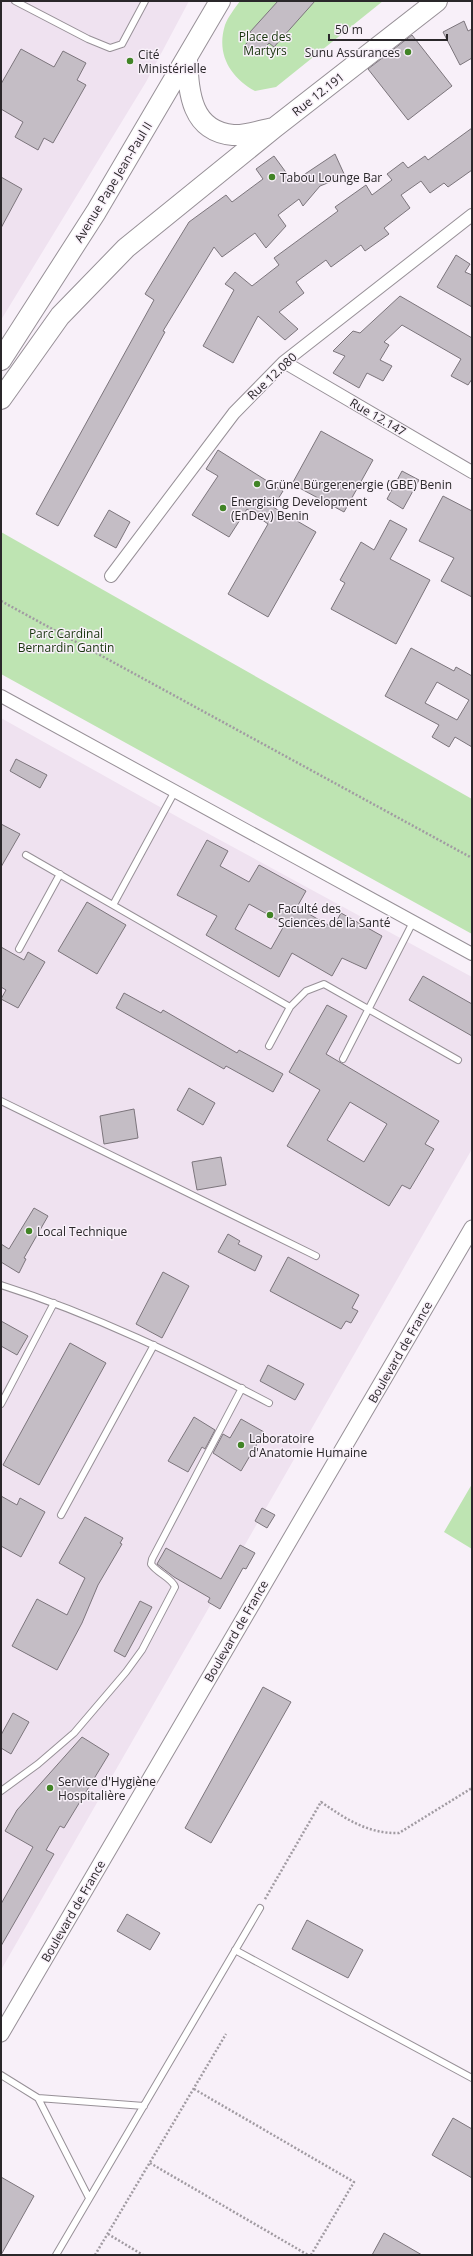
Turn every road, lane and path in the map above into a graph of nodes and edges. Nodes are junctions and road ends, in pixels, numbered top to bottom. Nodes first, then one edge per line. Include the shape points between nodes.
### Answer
1 (15, 1) edge
2 (145, 1) edge
3 (220, 1) edge
4 (437, 1) edge
5 (187, 60) junction
6 (274, 128) junction
7 (472, 215) edge
8 (1, 360) edge
9 (284, 362) junction
10 (1, 399) edge
11 (472, 472) edge
12 (111, 576) dead end
13 (1, 601) edge
14 (1, 696) edge
15 (175, 791) junction
16 (26, 855) dead end
17 (472, 858) edge
18 (60, 874) junction
19 (113, 905) junction
20 (413, 922) junction
21 (19, 949) dead end
22 (472, 954) edge
23 (290, 1007) junction
24 (369, 1010) junction
25 (269, 1046) dead end
26 (343, 1059) dead end
27 (458, 1060) dead end
28 (1, 1102) edge
29 (472, 1228) edge
30 (316, 1256) dead end
31 (1, 1286) edge
32 (54, 1303) junction
33 (154, 1345) junction
34 (242, 1388) junction
35 (269, 1403) dead end
36 (1, 1404) edge
37 (61, 1515) dead end
38 (472, 1788) edge
39 (1, 1791) edge
40 (260, 1908) joint
41 (235, 1950) junction
42 (1, 2034) edge
43 (226, 2034) dead end
44 (1, 2075) edge
45 (472, 2078) edge
46 (194, 2089) junction
47 (38, 2098) junction
48 (144, 2106) junction
49 (150, 2163) junction
50 (89, 2198) junction
51 (108, 2234) junction
52 (56, 2255) edge
53 (95, 2255) edge
54 (143, 2255) edge
55 (308, 2255) edge
56 (311, 2255) edge

1 - 2 lane via 110,48 122,44
3 - 5 main road, Avenue Pape Jean-Paul II
4 - 6 main road, Rue 12.191
5 - 6 main road via 188,89 198,117 213,129 234,135
5 - 8 main road, Avenue Pape Jean-Paul II via 96,212
6 - 10 main road via 137,238 87,286 60,316
7 - 9 street, Rue 12.080
9 - 11 street, Rue 12.147
9 - 12 street, Rue 12.080 via 234,413
13 - 17 path
14 - 15 street
15 - 19 lane
15 - 20 street
16 - 18 lane
18 - 19 lane
18 - 21 lane
19 - 23 lane
20 - 22 street
20 - 24 lane
23 - 24 lane via 306,990 324,984
23 - 25 lane
24 - 26 lane
24 - 27 lane
28 - 30 lane
29 - 42 street, Boulevard de France
31 - 32 lane
32 - 33 lane via 126,1330
32 - 36 lane
33 - 34 lane
33 - 37 lane
34 - 35 lane
34 - 39 lane via 152,1559 151,1564 155,1570 173,1583 175,1588 142,1650 74,1733
38 - 40 path via 399,1833 368,1830 352,1823 321,1802
40 - 41 lane
41 - 45 lane
41 - 48 lane
43 - 46 path
44 - 47 lane
46 - 49 path
46 - 56 path via 354,2182
47 - 48 lane
47 - 50 lane
48 - 50 lane
49 - 51 path
49 - 55 path
50 - 52 lane
51 - 53 path
51 - 54 path

